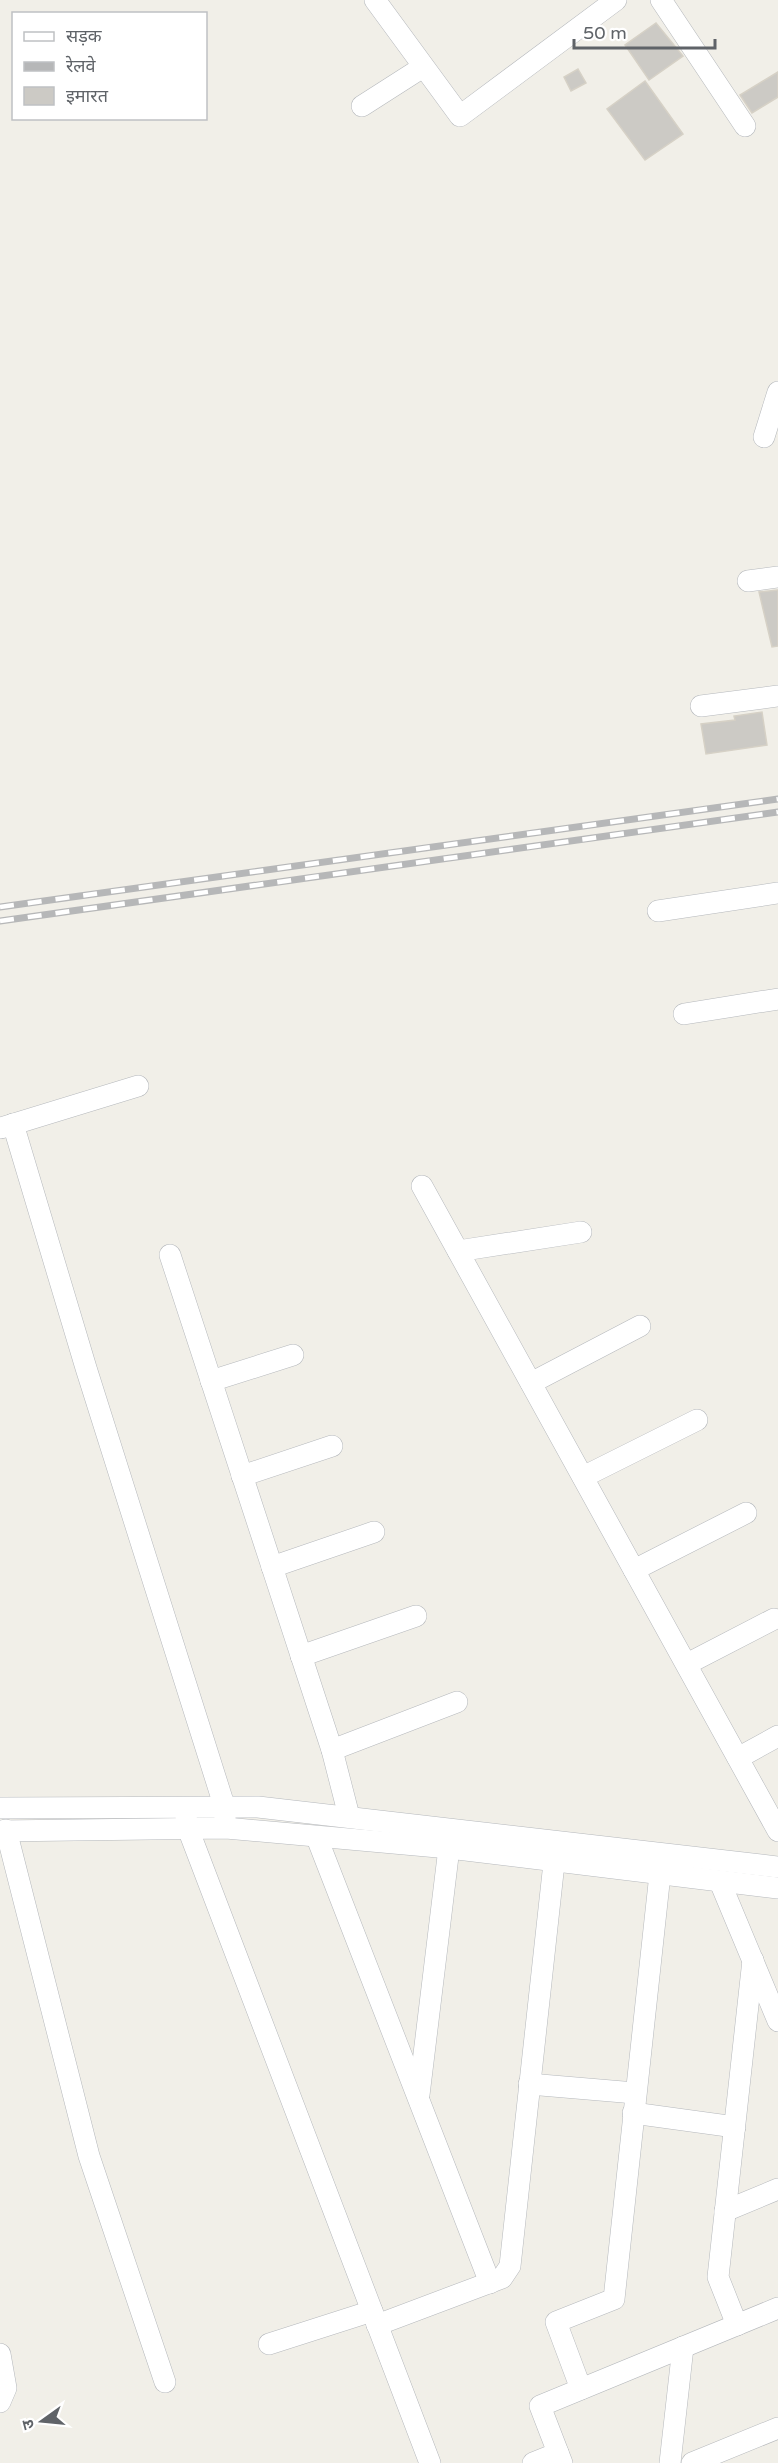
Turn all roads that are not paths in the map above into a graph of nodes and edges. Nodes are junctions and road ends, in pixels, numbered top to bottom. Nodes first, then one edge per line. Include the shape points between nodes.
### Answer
1 (375, 0) edge
2 (616, 0) edge
3 (661, 0) edge
4 (423, 67) junction
5 (362, 106) dead end
6 (745, 126) dead end
7 (778, 392) edge
8 (764, 437) dead end
9 (778, 577) edge
10 (748, 581) dead end
11 (778, 696) edge
12 (700, 706) dead end
13 (778, 893) edge
14 (658, 911) dead end
15 (778, 999) edge
16 (684, 1014) dead end
17 (138, 1086) dead end
18 (7, 1126) edge
19 (422, 1186) dead end
20 (581, 1232) dead end
21 (458, 1251) junction
22 (170, 1255) dead end
23 (640, 1326) dead end
24 (293, 1355) dead end
25 (211, 1381) junction
26 (531, 1383) junction
27 (697, 1420) dead end
28 (332, 1446) dead end
29 (242, 1476) junction
30 (583, 1477) junction
31 (746, 1513) dead end
32 (374, 1532) dead end
33 (272, 1567) junction
34 (634, 1570) junction
35 (416, 1616) dead end
36 (774, 1619) dead end
37 (301, 1656) junction
38 (687, 1664) junction
39 (457, 1702) dead end
40 (778, 1736) edge
41 (332, 1750) junction
42 (738, 1758) junction
43 (224, 1805) junction
44 (0, 1808) edge
45 (349, 1815) junction
46 (186, 1816) junction
47 (226, 1828) junction
48 (3, 1831) edge
49 (778, 1831) edge
50 (317, 1838) junction
51 (449, 1848) junction
52 (554, 1863) junction
53 (778, 1867) edge
54 (660, 1874) junction
55 (720, 1882) junction
56 (778, 1888) edge
57 (753, 1960) junction
58 (778, 2021) edge
59 (529, 2084) junction
60 (418, 2098) junction
61 (634, 2103) junction
62 (735, 2127) junction
63 (778, 2189) edge
64 (725, 2211) junction
65 (490, 2283) junction
66 (778, 2308) edge
67 (375, 2318) junction
68 (737, 2325) junction
69 (269, 2344) dead end
70 (683, 2347) junction
71 (0, 2354) edge
72 (165, 2382) dead end
73 (581, 2389) junction
74 (0, 2402) edge
75 (778, 2428) edge
76 (560, 2458) edge
77 (430, 2463) edge
78 (533, 2463) edge
79 (670, 2463) edge
80 (692, 2463) edge

1 - 4 street
2 - 4 street via 460,116
3 - 6 street
4 - 5 street
7 - 8 street
9 - 10 street
11 - 12 street
13 - 14 street
15 - 16 street
17 - 18 street
18 - 43 street
19 - 21 street
20 - 21 street
21 - 26 street
22 - 25 street
23 - 26 street
24 - 25 street
25 - 29 street
26 - 30 street
27 - 30 street
28 - 29 street
29 - 33 street
30 - 34 street
31 - 34 street
32 - 33 street
33 - 37 street
34 - 38 street
35 - 37 street
36 - 38 street
37 - 41 street
38 - 42 street
39 - 41 street
40 - 42 street
41 - 45 street
42 - 49 street
43 - 45 street
43 - 46 street
43 - 47 street
44 - 46 street
45 - 53 street
46 - 47 street
46 - 48 street
46 - 67 street
47 - 50 street
48 - 72 street via 89,2156
50 - 51 street
50 - 60 street
51 - 52 street
51 - 60 street
52 - 54 street
52 - 59 street
54 - 55 street
54 - 61 street
55 - 56 street
55 - 57 street
57 - 58 street
57 - 62 street
59 - 61 street
59 - 65 street via 510,2266 502,2278
60 - 65 street
61 - 62 street
61 - 73 street via 614,2299 556,2322
62 - 64 street
63 - 64 street
64 - 68 street via 718,2277
65 - 67 street
66 - 68 street
67 - 69 street
67 - 77 street
68 - 70 street
70 - 73 street
70 - 79 street
71 - 74 street via 6,2388
73 - 76 street via 540,2406
75 - 80 street
76 - 78 street

